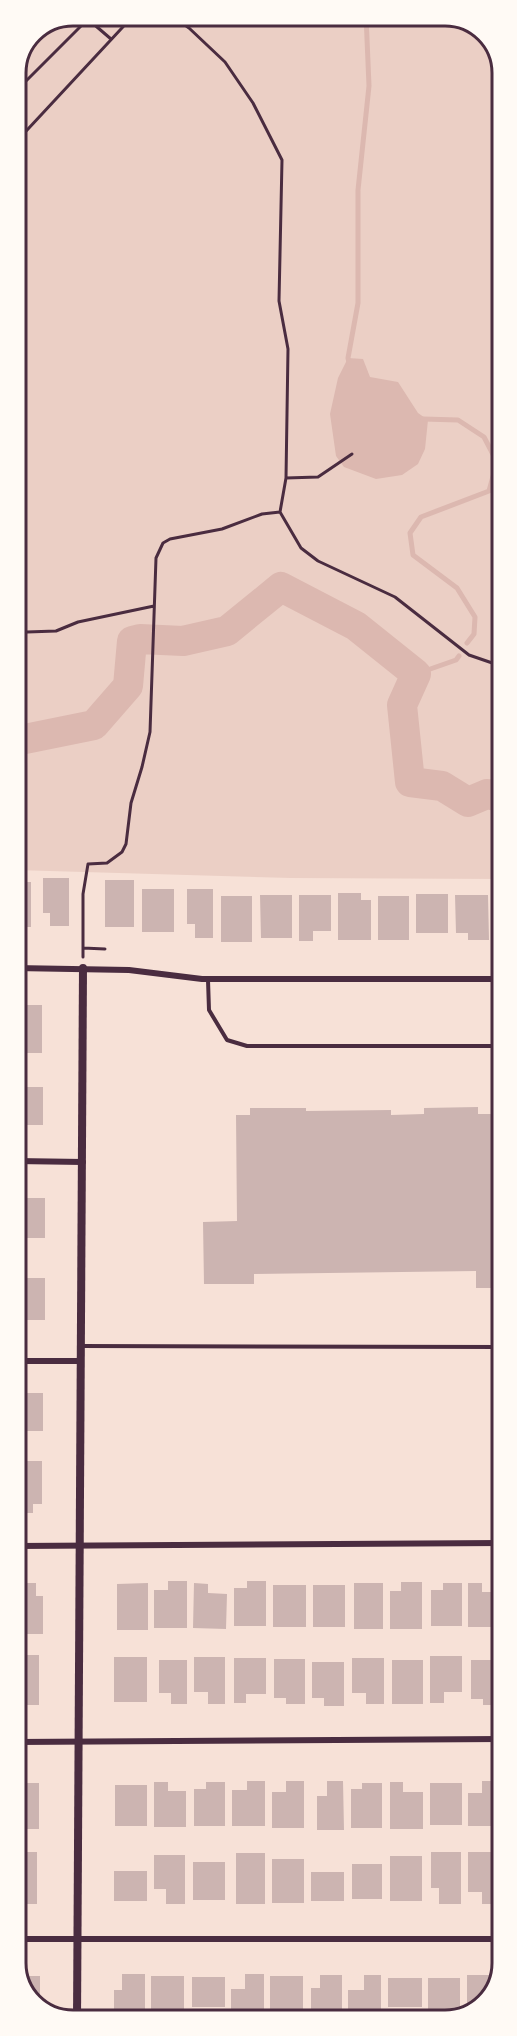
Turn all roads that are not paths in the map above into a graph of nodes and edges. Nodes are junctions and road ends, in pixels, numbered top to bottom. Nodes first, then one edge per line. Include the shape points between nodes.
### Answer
1 (26, 968) edge
2 (83, 968) junction
3 (208, 979) junction
4 (492, 979) edge
5 (492, 1047) edge
6 (26, 1161) edge
7 (83, 1162) junction
8 (80, 1346) junction
9 (492, 1347) edge
10 (26, 1361) edge
11 (80, 1361) junction
12 (492, 1543) edge
13 (79, 1545) junction
14 (26, 1546) edge
15 (492, 1739) edge
16 (78, 1740) junction
17 (26, 1742) edge
18 (26, 1938) edge
19 (77, 1938) junction
20 (492, 1939) edge
21 (77, 2010) edge

1 - 2 street
2 - 3 street
2 - 7 street
3 - 4 street
3 - 5 lane via 209,1010 227,1040 247,1047
6 - 7 street
7 - 8 street
8 - 9 lane
8 - 11 street
10 - 11 street
11 - 13 street
12 - 13 street
13 - 14 street
13 - 16 street
15 - 16 street
16 - 17 street
16 - 19 street
18 - 19 street
19 - 20 street
19 - 21 street

